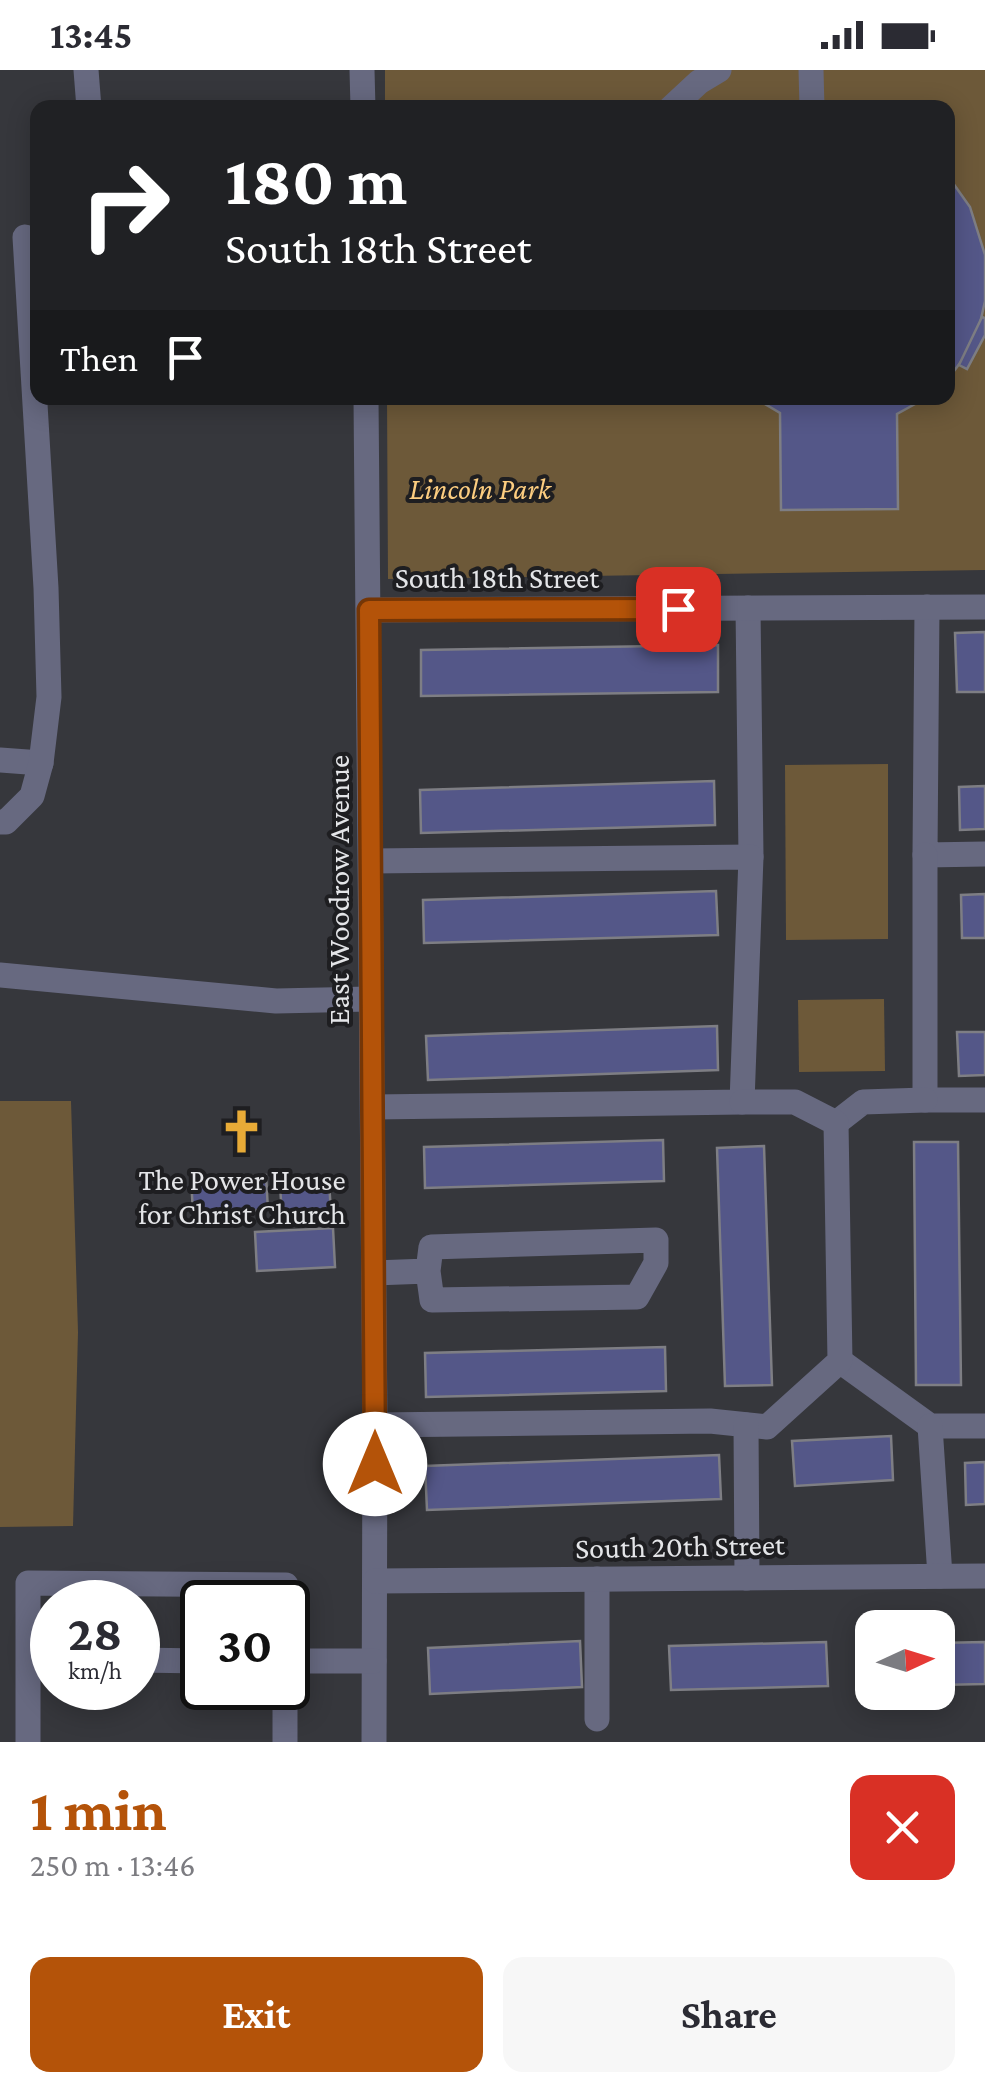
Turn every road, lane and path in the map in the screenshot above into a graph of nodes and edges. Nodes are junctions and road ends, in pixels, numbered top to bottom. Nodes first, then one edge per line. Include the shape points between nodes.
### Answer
1 (86, 70) edge
2 (362, 70) edge
3 (720, 70) edge
4 (811, 70) edge
5 (89, 100) edge
6 (362, 100) edge
7 (679, 100) edge
8 (812, 100) edge
9 (21, 238) edge
10 (30, 364) edge
11 (33, 405) edge
12 (366, 405) edge
13 (927, 607) junction
14 (985, 607) edge
15 (748, 608) junction
16 (369, 610) junction
17 (0, 760) edge
18 (41, 763) junction
19 (0, 822) edge
20 (985, 854) edge
21 (925, 855) junction
22 (751, 857) junction
23 (371, 861) junction
24 (0, 976) edge
25 (370, 999) junction
26 (925, 1100) junction
27 (985, 1100) edge
28 (742, 1102) junction
29 (373, 1107) junction
30 (836, 1122) junction
31 (428, 1271) junction
32 (374, 1273) junction
33 (840, 1361) junction
34 (746, 1424) junction
35 (375, 1426) junction
36 (930, 1426) junction
37 (985, 1426) edge
38 (940, 1576) junction
39 (985, 1576) edge
40 (747, 1578) junction
41 (597, 1579) junction
42 (375, 1581) junction
43 (310, 1661) edge
44 (374, 1662) junction
45 (33, 1710) edge
46 (285, 1710) edge
47 (597, 1719) dead end
48 (28, 1742) edge
49 (285, 1742) edge
50 (374, 1742) edge

1 - 5 street
2 - 6 street
3 - 7 street
4 - 8 street
9 - 10 street
11 - 18 street via 46,588 48,697
12 - 16 street, East Woodrow Avenue
13 - 14 street, South 18th Street
13 - 15 street, South 18th Street
13 - 21 street
15 - 16 street, South 18th Street
15 - 22 street
16 - 23 street, East Woodrow Avenue
17 - 18 street
18 - 19 street via 32,796
20 - 21 street
21 - 26 street
22 - 23 street
22 - 28 street
23 - 25 street, East Woodrow Avenue
24 - 25 street via 276,1001
25 - 29 street, East Woodrow Avenue
26 - 27 street
26 - 30 street via 863,1102
28 - 29 street
28 - 30 street via 795,1102
29 - 32 street, East Woodrow Avenue
30 - 33 street
31 - 31 street via 432,1300 636,1297 656,1263 656,1240 430,1247
31 - 32 street
32 - 35 street, East Woodrow Avenue
33 - 34 street via 766,1426
33 - 36 street
34 - 35 street
34 - 40 street
35 - 42 street, East Woodrow Avenue
36 - 37 street
36 - 38 street
38 - 39 street, South 20th Street
38 - 40 street, South 20th Street
40 - 41 street, South 20th Street
41 - 42 street, South 20th Street
41 - 47 street
42 - 44 street, East Woodrow Avenue
43 - 44 street
44 - 50 street, East Woodrow Avenue
45 - 48 street
46 - 49 street

